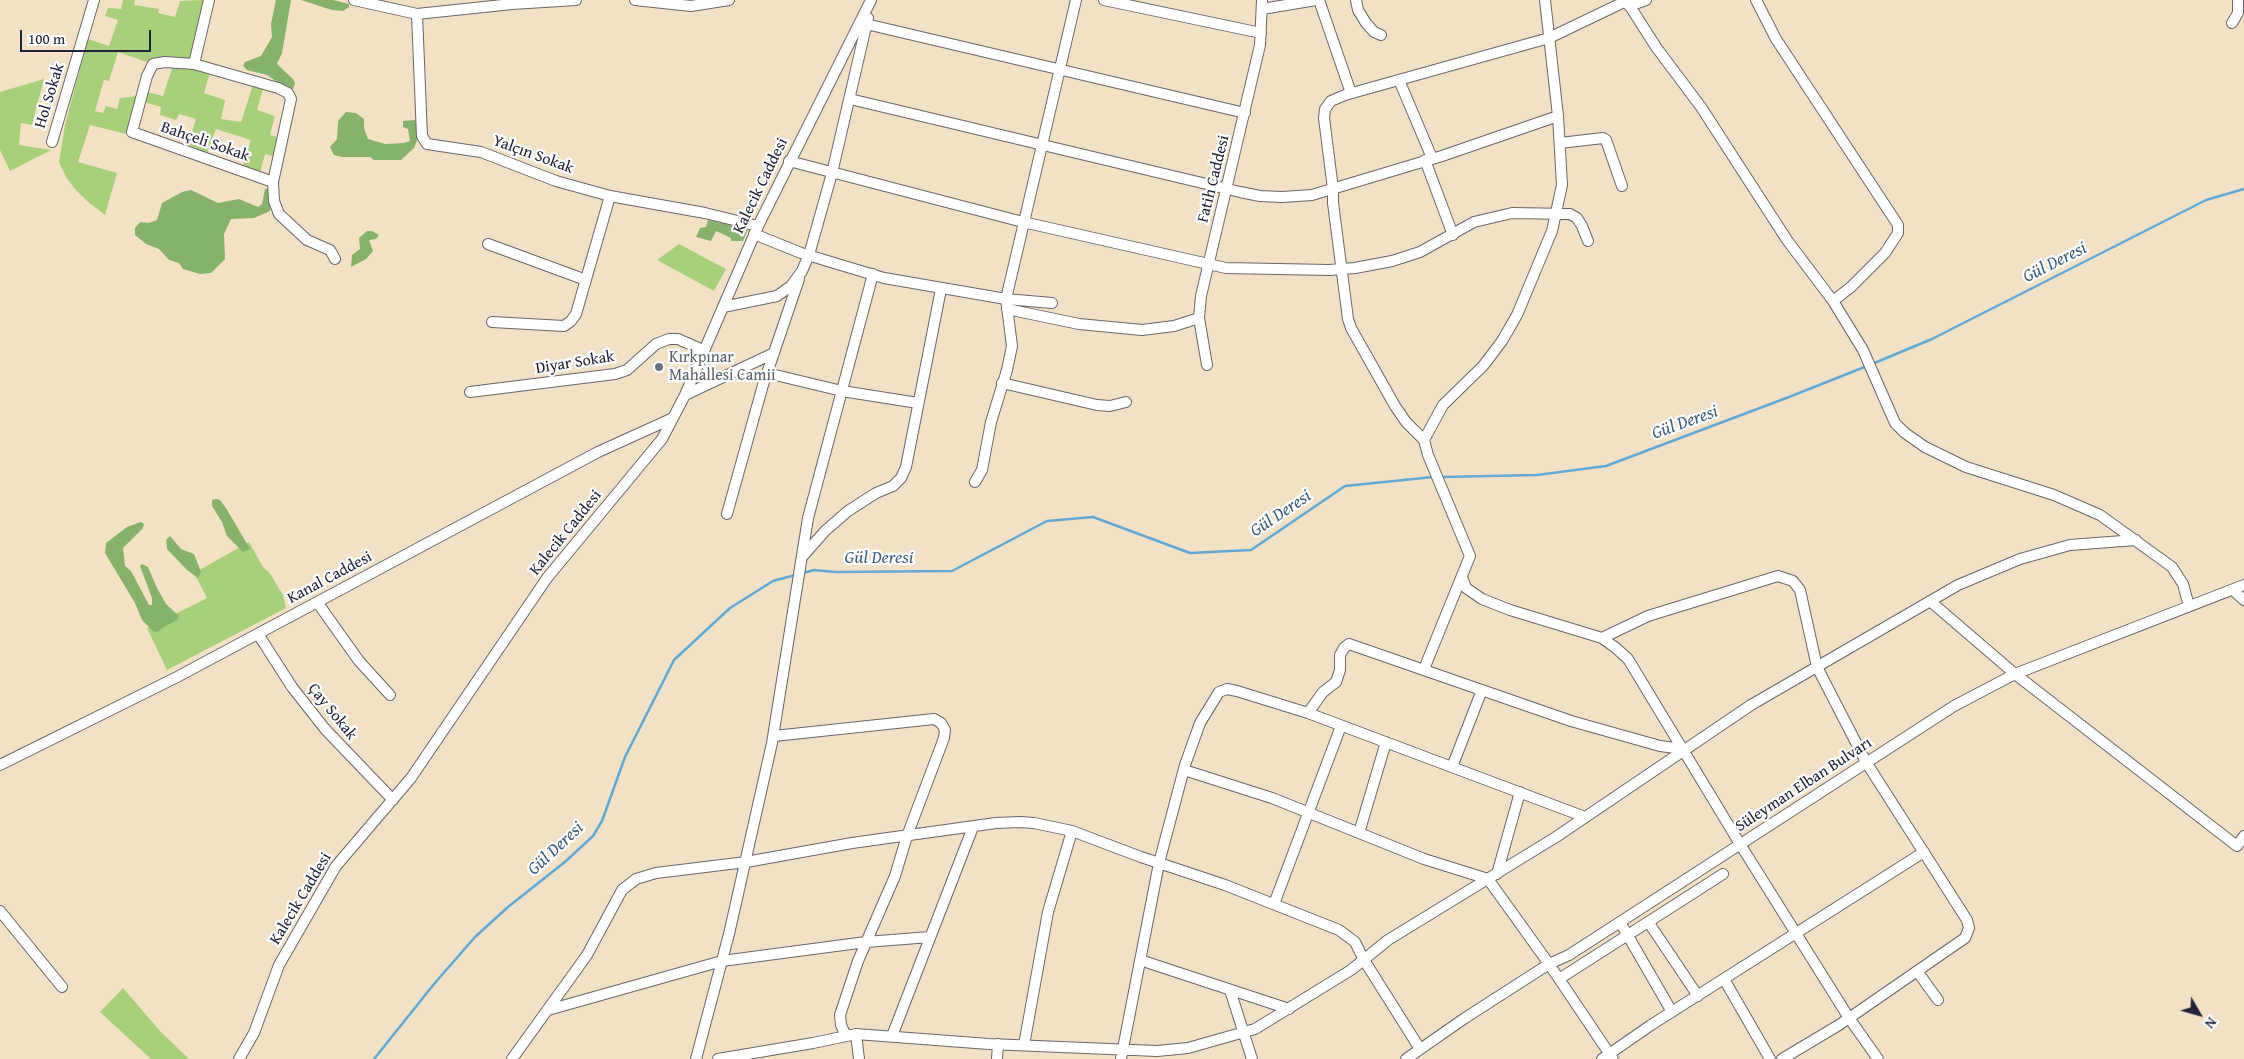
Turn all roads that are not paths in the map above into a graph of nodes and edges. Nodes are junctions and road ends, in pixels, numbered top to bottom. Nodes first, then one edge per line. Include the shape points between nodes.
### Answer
1 (94, 0) edge
2 (209, 0) edge
3 (354, 0) edge
4 (576, 0) edge
5 (635, 0) edge
6 (729, 0) edge
7 (871, 0) edge
8 (1076, 0) edge
9 (1104, 0) edge
10 (1318, 0) edge
11 (1356, 0) edge
12 (1545, 0) edge
13 (1646, 0) edge
14 (1756, 0) edge
15 (2238, 0) edge
16 (1627, 2) edge
17 (1262, 4) edge
18 (417, 14) junction
19 (2232, 23) dead end
20 (866, 24) junction
21 (1260, 33) junction
22 (1381, 35) dead end
23 (1549, 38) junction
24 (194, 64) junction
25 (1059, 69) junction
26 (1399, 80) junction
27 (1352, 93) junction
28 (850, 99) junction
29 (1245, 113) junction
30 (1558, 116) junction
31 (52, 142) dead end
32 (1560, 143) junction
33 (1041, 144) junction
34 (1428, 159) junction
35 (790, 161) junction
36 (832, 173) junction
37 (273, 182) junction
38 (1622, 186) dead end
39 (1227, 188) junction
40 (1333, 189) junction
41 (610, 196) junction
42 (1557, 212) junction
43 (1023, 222) junction
44 (756, 230) junction
45 (1453, 235) junction
46 (1588, 241) dead end
47 (488, 244) dead end
48 (809, 255) junction
49 (335, 259) dead end
50 (1208, 265) junction
51 (1342, 269) junction
52 (802, 271) junction
53 (873, 274) junction
54 (586, 280) junction
55 (941, 289) junction
56 (1833, 301) junction
57 (1052, 303) dead end
58 (1006, 304) junction
59 (723, 307) junction
60 (1199, 318) junction
61 (492, 322) dead end
62 (703, 350) junction
63 (774, 353) junction
64 (1207, 364) dead end
65 (767, 373) junction
66 (1002, 383) junction
67 (842, 391) junction
68 (470, 392) dead end
69 (685, 395) junction
70 (1126, 402) dead end
71 (918, 403) junction
72 (673, 418) junction
73 (1424, 440) junction
74 (975, 482) dead end
75 (727, 514) dead end
76 (2136, 540) junction
77 (802, 557) junction
78 (1462, 577) junction
79 (2244, 585) edge
80 (2233, 590) junction
81 (2244, 600) edge
82 (1930, 601) junction
83 (317, 602) junction
84 (2189, 606) junction
85 (258, 634) junction
86 (1602, 638) junction
87 (1817, 667) junction
88 (1424, 669) junction
89 (2015, 674) junction
90 (1482, 690) junction
91 (390, 695) dead end
92 (1308, 713) junction
93 (1341, 726) junction
94 (774, 736) junction
95 (1386, 742) junction
96 (1684, 749) junction
97 (1866, 762) junction
98 (0, 765) edge
99 (1452, 767) junction
100 (1184, 770) junction
101 (1520, 792) junction
102 (393, 800) junction
103 (1308, 813) junction
104 (1585, 817) junction
105 (972, 827) junction
106 (1072, 831) junction
107 (1359, 833) junction
108 (907, 836) junction
109 (2244, 836) edge
110 (1740, 844) junction
111 (1924, 852) junction
112 (746, 862) junction
113 (1159, 863) junction
114 (1723, 874) dead end
115 (1492, 877) junction
116 (1274, 904) junction
117 (0, 911) edge
118 (1620, 922) junction
119 (1649, 923) junction
120 (1797, 933) junction
121 (930, 937) junction
122 (1628, 937) junction
123 (866, 942) junction
124 (1140, 960) junction
125 (1364, 960) junction
126 (722, 961) junction
127 (1549, 964) junction
128 (1917, 971) junction
129 (1559, 979) junction
130 (1724, 979) junction
131 (62, 987) dead end
132 (1230, 990) junction
133 (1698, 996) junction
134 (1938, 1000) dead end
135 (1289, 1009) junction
136 (548, 1010) junction
137 (1672, 1012) junction
138 (1849, 1018) junction
139 (1243, 1034) junction
140 (851, 1035) junction
141 (892, 1036) junction
142 (998, 1044) junction
143 (1024, 1045) junction
144 (1420, 1049) junction
145 (1122, 1055) edge
146 (1608, 1057) edge
147 (239, 1059) edge
148 (512, 1059) edge
149 (696, 1059) edge
150 (718, 1059) edge
151 (859, 1059) edge
152 (997, 1059) edge
153 (1252, 1059) edge
154 (1406, 1059) edge
155 (1770, 1059) edge
156 (1782, 1059) edge
157 (1878, 1059) edge

1 - 31 street, Hol Sokak
2 - 24 street
3 - 18 street
4 - 18 street
5 - 6 street via 692,6
7 - 20 street
7 - 35 street, Kalecik Caddesi
8 - 25 street
9 - 21 street
10 - 17 street
10 - 27 street
11 - 22 street via 1366,23
12 - 23 street
13 - 16 street
14 - 56 street via 1776,39 1898,225 1898,233 1885,253
15 - 19 street via 2238,13
16 - 23 street
16 - 56 street via 1701,107 1787,240
17 - 21 street, Fatih Caddesi
18 - 41 street, Yalçın Sokak via 422,136 427,144 482,152
20 - 25 street
20 - 28 street
21 - 29 street, Fatih Caddesi
23 - 26 street
23 - 30 street
24 - 37 street via 278,88 290,96 291,106
24 - 37 street, Bahçeli Sokak via 152,64 132,132
25 - 29 street
25 - 33 street
26 - 27 street
26 - 34 street
27 - 40 street via 1331,101 1324,109
28 - 33 street
28 - 36 street
29 - 39 street, Fatih Caddesi
30 - 32 street
30 - 34 street
32 - 38 street via 1606,140
32 - 42 street via 1562,185
33 - 39 street
33 - 43 street
34 - 40 street
34 - 45 street
35 - 36 street
35 - 44 street, Kalecik Caddesi
36 - 43 street
36 - 48 street
37 - 49 street via 274,201 279,214 307,240 330,250
39 - 40 street via 1260,196 1282,197 1312,195
39 - 50 street, Fatih Caddesi
40 - 51 street
41 - 44 street, Yalçın Sokak via 705,213
41 - 54 street
42 - 45 street via 1498,215 1474,222
42 - 46 street via 1577,218
42 - 73 street via 1532,280 1502,341 1483,366 1443,405
43 - 50 street
43 - 58 street
44 - 48 street, Yalçın Sokak
44 - 59 street, Kalecik Caddesi
45 - 51 street via 1420,252 1392,261
47 - 54 street
48 - 52 street
48 - 53 street, Yalçın Sokak
50 - 51 street via 1270,270
50 - 60 street, Fatih Caddesi
51 - 73 street via 1351,328 1395,406
52 - 59 street via 791,286 777,296
52 - 63 street
53 - 55 street, Yalçın Sokak
53 - 67 street
54 - 61 street via 576,314 564,326
55 - 58 street, Yalçın Sokak
55 - 71 street
56 - 76 street via 1864,350 1888,410 1905,434 1966,467 2076,504
57 - 58 street
58 - 60 street via 1079,324 1142,330 1174,326
58 - 66 street via 1012,346
59 - 62 street, Kalecik Caddesi
60 - 64 street, Fatih Caddesi
62 - 68 street, Diyar Sokak via 669,339 656,344 628,370 615,374
62 - 69 street, Kalecik Caddesi
63 - 65 street
63 - 69 street
65 - 67 street
65 - 75 street
66 - 70 street via 1098,405
66 - 74 street via 982,470
67 - 71 street
67 - 77 street via 808,518
69 - 72 street, Kalecik Caddesi
71 - 77 street via 901,478 848,511
72 - 83 street, Kanal Caddesi via 598,452
72 - 102 street, Kalecik Caddesi via 653,452 547,578
73 - 78 street via 1470,556
76 - 82 street via 2070,546 2036,555 1974,578
76 - 84 street via 2163,559 2178,575
77 - 94 street
78 - 86 street via 1466,588 1482,599
78 - 88 street
79 - 80 street, Süleyman Elban Bulvarı
80 - 81 street
80 - 84 street, Süleyman Elban Bulvarı
82 - 87 street
82 - 89 street
83 - 85 street, Kanal Caddesi
83 - 91 street via 359,662
84 - 89 street, Süleyman Elban Bulvarı
85 - 98 street, Kanal Caddesi
85 - 102 street, Çay Sokak via 292,687 325,729
86 - 87 street via 1648,616 1778,576 1793,581 1800,590
86 - 96 street via 1628,659
87 - 96 street
87 - 97 street
88 - 90 street
88 - 92 street via 1349,644 1340,656 1336,682
89 - 97 street, Süleyman Elban Bulvarı via 1954,706
89 - 109 street via 2237,846
90 - 96 street via 1588,726 1660,746
90 - 99 street
92 - 93 street
92 - 100 street via 1237,691 1226,689 1219,692 1200,723
93 - 95 street
93 - 103 street
94 - 108 street via 938,720 943,726 944,738
94 - 112 street
95 - 99 street
95 - 107 street
96 - 104 street
96 - 110 street
97 - 110 street, Süleyman Elban Bulvarı
97 - 111 street
99 - 101 street
100 - 103 street
100 - 113 street
101 - 104 street
101 - 115 street
102 - 147 street, Kalecik Caddesi via 336,866 317,897 279,965 254,1033
103 - 107 street
103 - 116 street
104 - 115 street
105 - 106 street via 1020,822
105 - 108 street
105 - 121 street
106 - 113 street
106 - 143 street via 1048,912
107 - 115 street via 1424,859
108 - 112 street
108 - 123 street via 895,876
110 - 118 street, Süleyman Elban Bulvarı
110 - 120 street
111 - 120 street
111 - 128 street via 1969,928 1966,938
112 - 126 street
112 - 136 street via 656,873 636,879 622,890 587,955
113 - 116 street
113 - 124 street
114 - 119 street
115 - 125 street via 1388,940
115 - 127 street
116 - 125 street via 1339,930 1355,942
117 - 131 street
118 - 122 street
118 - 127 street, Süleyman Elban Bulvarı via 1569,956
119 - 122 street
119 - 133 street
120 - 130 street
120 - 138 street
121 - 123 street
121 - 141 street
122 - 129 street
122 - 137 street
123 - 126 street
123 - 140 street via 840,1014 840,1025
124 - 132 street
124 - 145 street
125 - 135 street
125 - 144 street
126 - 136 street
126 - 149 street
127 - 129 street
127 - 144 street, Süleyman Elban Bulvarı
128 - 134 street
128 - 138 street
129 - 146 street
130 - 133 street
130 - 155 street
132 - 135 street
132 - 139 street
133 - 137 street
135 - 139 street
136 - 148 street
137 - 146 street
138 - 156 street
138 - 157 street
139 - 145 street via 1188,1048
139 - 153 street
140 - 141 street
140 - 150 street
140 - 151 street
141 - 142 street
142 - 143 street
142 - 152 street
143 - 145 street
144 - 154 street, Süleyman Elban Bulvarı

